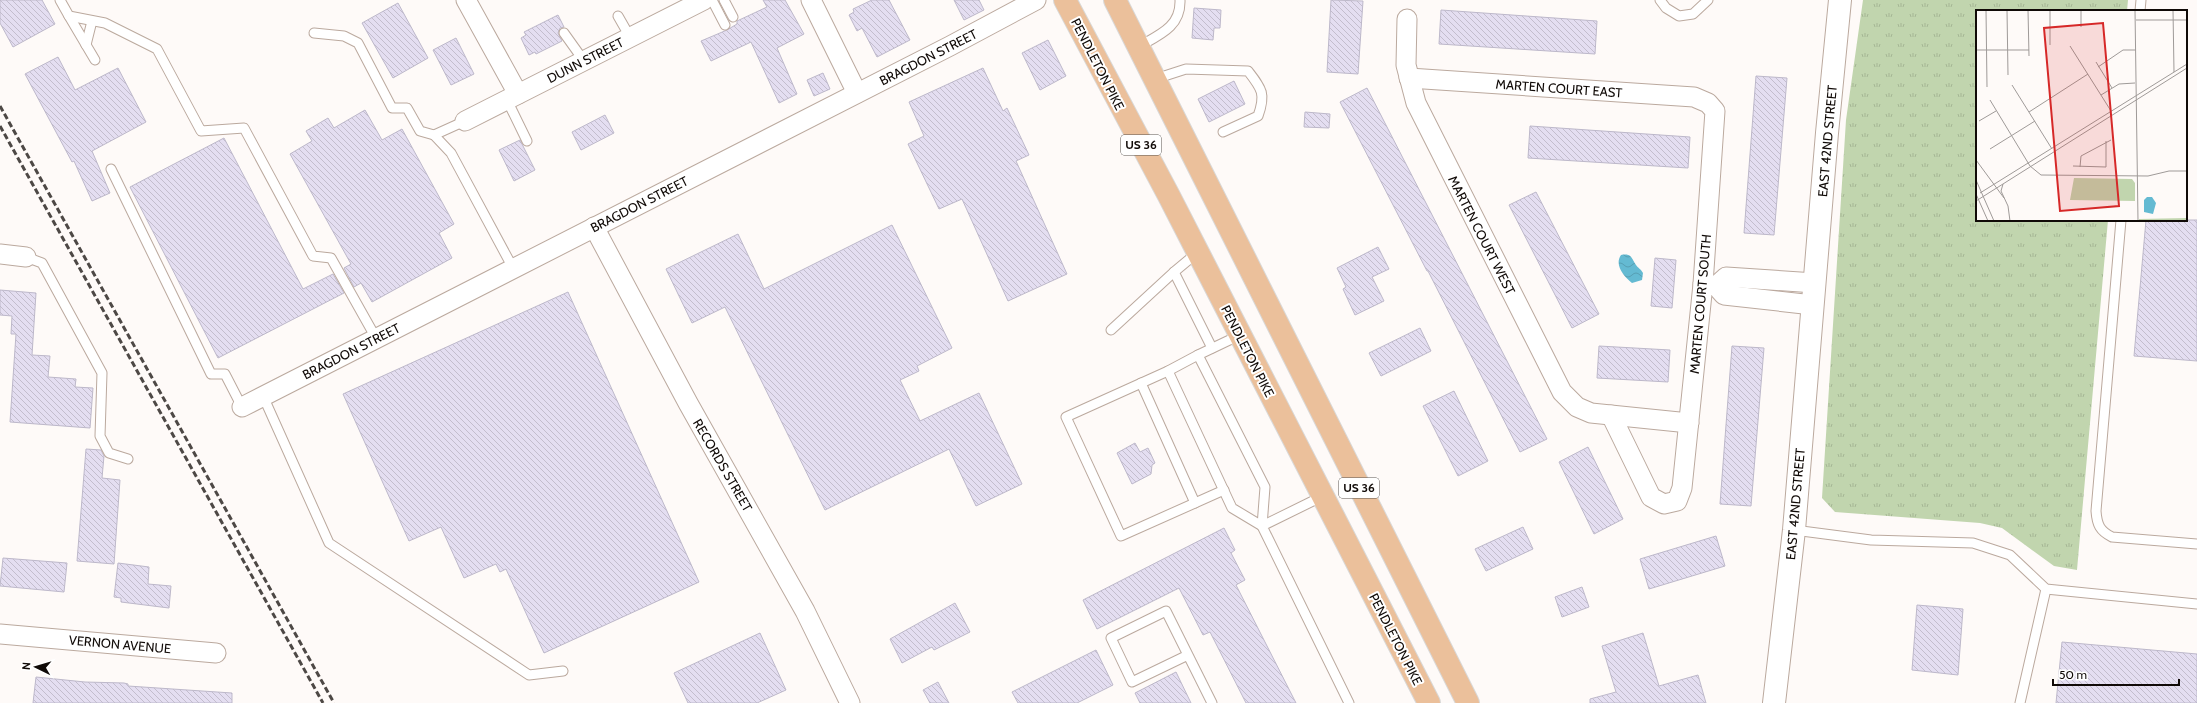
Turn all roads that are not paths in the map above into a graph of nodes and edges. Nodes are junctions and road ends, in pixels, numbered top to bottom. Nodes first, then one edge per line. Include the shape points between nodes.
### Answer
1 (60, 0) edge
2 (466, 0) edge
3 (704, 0) edge
4 (712, 0) edge
5 (724, 0) edge
6 (811, 0) edge
7 (1036, 0) edge
8 (1065, 0) edge
9 (1115, 0) edge
10 (1180, 0) edge
11 (1660, 0) edge
12 (1708, 0) edge
13 (1840, 0) edge
14 (2141, 0) edge
15 (2140, 10) edge
16 (69, 16) junction
17 (618, 16) dead end
18 (733, 17) dead end
19 (1407, 19) dead end
20 (92, 21) junction
21 (725, 24) dead end
22 (314, 33) dead end
23 (564, 33) dead end
24 (630, 37) junction
25 (86, 45) junction
26 (1138, 47) junction
27 (95, 60) dead end
28 (584, 61) junction
29 (1409, 78) junction
30 (1155, 79) junction
31 (857, 93) junction
32 (513, 97) junction
33 (1708, 103) joint
34 (466, 121) joint
35 (1223, 132) dead end
36 (434, 135) junction
37 (527, 142) dead end
38 (111, 169) dead end
39 (2121, 221) edge
40 (594, 227) junction
41 (1198, 252) junction
42 (0, 254) edge
43 (26, 257) joint
44 (513, 268) junction
45 (1174, 272) junction
46 (1815, 282) junction
47 (1709, 285) junction
48 (1813, 305) junction
49 (1111, 330) dead end
50 (1240, 335) junction
51 (376, 338) junction
52 (1212, 348) junction
53 (1198, 355) junction
54 (1168, 371) junction
55 (1141, 383) junction
56 (263, 396) junction
57 (242, 407) joint
58 (1611, 415) junction
59 (1689, 423) junction
60 (128, 459) dead end
61 (1224, 490) junction
62 (1323, 496) junction
63 (1195, 503) junction
64 (1262, 526) junction
65 (1794, 530) junction
66 (2197, 544) edge
67 (2046, 589) junction
68 (2197, 604) edge
69 (0, 634) edge
70 (216, 653) dead end
71 (1188, 655) junction
72 (563, 671) dead end
73 (850, 703) edge
74 (1212, 703) edge
75 (1349, 703) edge
76 (1428, 703) edge
77 (1468, 703) edge
78 (1774, 703) edge
79 (2020, 703) edge

1 - 16 lane
2 - 32 street
3 - 24 street, DUNN STREET
4 - 21 lane
5 - 18 lane
6 - 31 street
7 - 31 street, BRAGDON STREET
8 - 41 main road, PENDLETON PIKE / US 36
9 - 26 main road, US 36
10 - 26 lane via 1179,17 1167,30
11 - 12 lane via 1666,8 1679,16 1693,14
13 - 46 street, EAST 42ND STREET
14 - 15 lane
16 - 20 lane
16 - 25 lane
17 - 24 lane
19 - 29 street, MARTEN COURT WEST via 1406,61
20 - 25 lane
20 - 51 lane via 105,24 157,50 201,131 244,128 313,256 331,258
22 - 36 lane via 344,36 358,43 392,108 407,108 420,132
23 - 28 lane
24 - 28 street, DUNN STREET
25 - 27 lane
26 - 30 main road, US 36
28 - 32 street, DUNN STREET
29 - 33 street, MARTEN COURT EAST via 1694,97
29 - 58 street, MARTEN COURT WEST via 1424,119 1562,392 1580,409
30 - 35 lane via 1186,69 1248,71 1257,83 1263,100 1258,116
30 - 77 main road, US 36 via 1250,274
31 - 40 street, BRAGDON STREET
32 - 34 street, DUNN STREET
32 - 37 lane
33 - 47 street, MARTEN COURT SOUTH via 1715,111
34 - 36 lane
36 - 44 lane via 452,153
38 - 57 lane via 210,374 225,374
39 - 66 lane via 2097,523 2102,532 2112,537
40 - 44 street, BRAGDON STREET
40 - 73 street, RECORDS STREET via 688,403 805,611
41 - 45 lane
41 - 50 main road, PENDLETON PIKE / US 36
42 - 43 street
43 - 60 lane via 42,263 102,373 100,436 109,453
44 - 51 street, BRAGDON STREET
45 - 49 lane
45 - 52 lane
46 - 47 street via 1726,277
46 - 48 street, EAST 42ND STREET
47 - 48 street via 1724,295
47 - 59 street, MARTEN COURT SOUTH
48 - 65 street, EAST 42ND STREET
50 - 52 lane
50 - 62 main road, PENDLETON PIKE / US 36
51 - 56 street, BRAGDON STREET
52 - 53 lane
53 - 54 lane
53 - 64 lane via 1265,487
54 - 55 lane
54 - 61 lane
55 - 63 lane
55 - 63 lane via 1066,417 1121,536
56 - 57 street, BRAGDON STREET
56 - 72 lane via 329,543 529,675
58 - 59 street, MARTEN COURT WEST
58 - 59 street, MARTEN COURT SOUTH via 1651,497 1660,503 1677,501 1681,493
61 - 63 lane
61 - 64 lane via 1232,508
62 - 64 lane
62 - 76 main road, PENDLETON PIKE / US 36
64 - 75 lane
65 - 67 lane via 1871,540 1973,543 2010,555
65 - 78 street, EAST 42ND STREET
67 - 68 lane
67 - 79 lane
69 - 70 street, VERNON AVENUE
71 - 71 lane via 1166,611 1111,638 1132,682
71 - 74 lane

